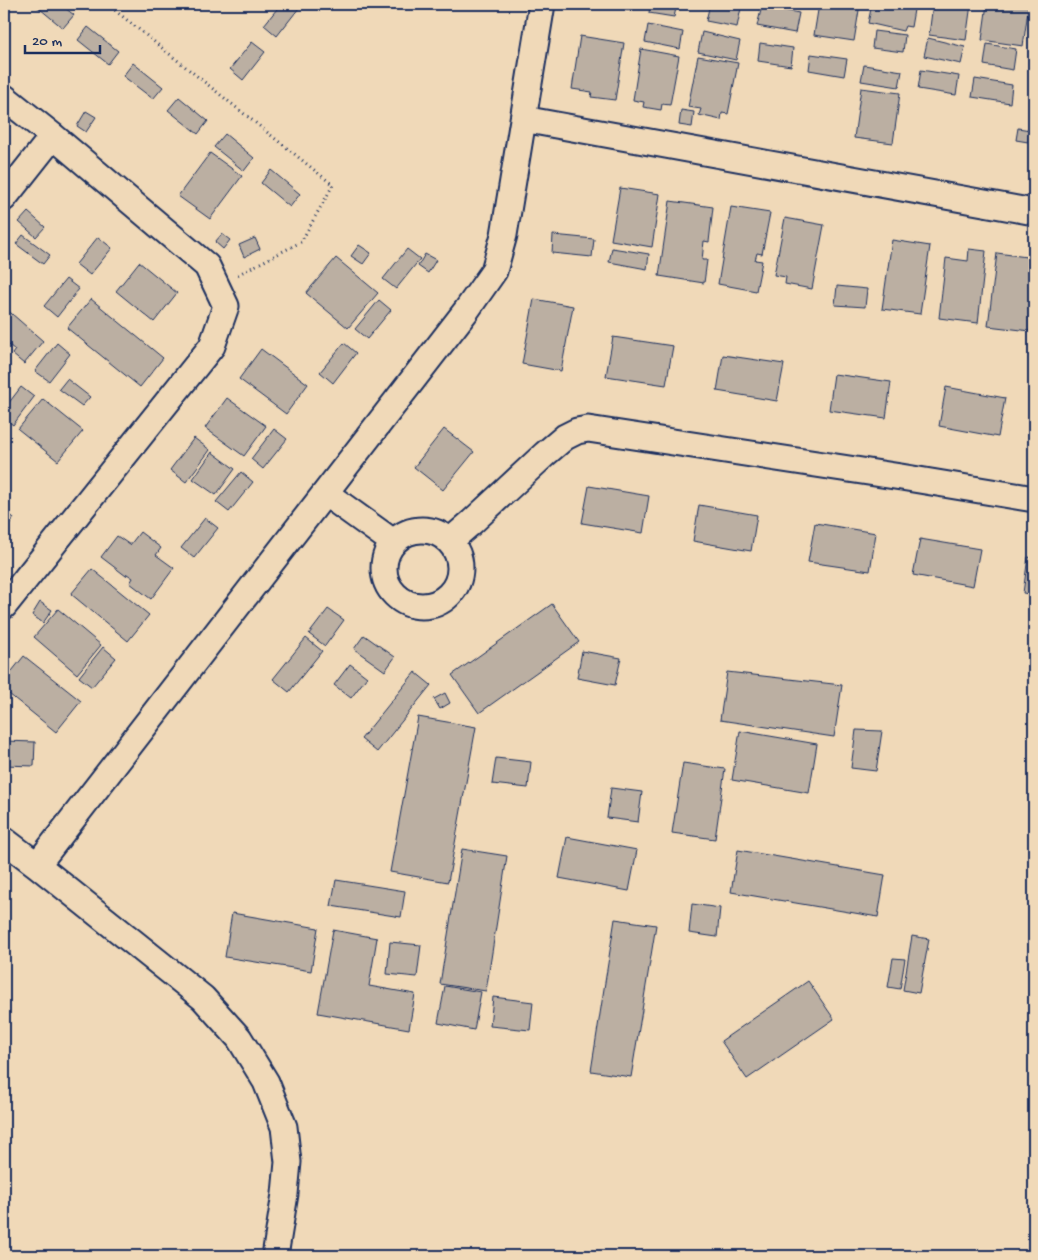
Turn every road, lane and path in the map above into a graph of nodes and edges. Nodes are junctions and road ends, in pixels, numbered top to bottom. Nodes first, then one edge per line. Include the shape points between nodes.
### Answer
1 (108, 4) edge
2 (542, 4) edge
3 (4, 97) edge
4 (523, 119) junction
5 (53, 136) junction
6 (4, 198) edge
7 (1034, 212) edge
8 (216, 286) junction
9 (325, 492) junction
10 (1034, 499) edge
11 (450, 541) junction
12 (393, 542) junction
13 (4, 606) edge
14 (4, 840) edge
15 (37, 865) junction
16 (275, 1256) edge

1 - 8 path via 333,185 301,242
2 - 4 street
3 - 5 street
4 - 7 street
4 - 9 street via 504,235 494,271
5 - 6 street
5 - 8 street via 207,266
8 - 13 street via 226,306 212,346
9 - 12 street
9 - 15 street
10 - 11 street via 588,429 565,437
11 - 12 street via 428,530 415,530
11 - 12 street via 461,564 460,576 446,598 423,606 410,605 399,599 384,578 386,553
14 - 15 street
15 - 16 street via 204,998 240,1038 266,1082 284,1126 288,1162

